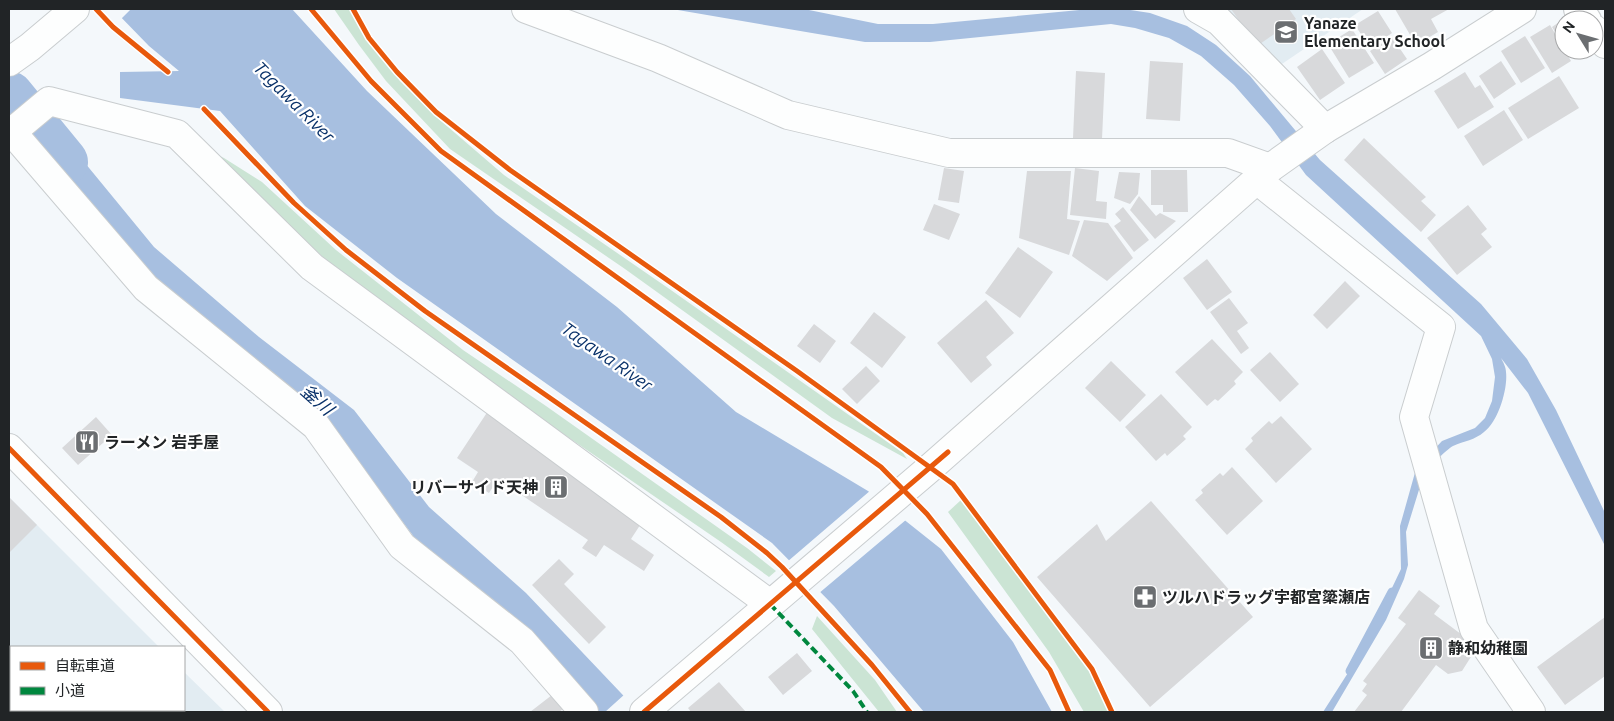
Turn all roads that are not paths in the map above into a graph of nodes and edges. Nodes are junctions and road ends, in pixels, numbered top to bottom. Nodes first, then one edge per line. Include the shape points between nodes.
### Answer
1 (526, 9) edge
2 (1522, 9) edge
3 (73, 11) edge
4 (1209, 13) edge
5 (9, 62) edge
6 (1324, 129) junction
7 (10, 133) edge
8 (1264, 174) junction
9 (9, 448) edge
10 (776, 599) junction
11 (268, 712) edge
12 (584, 712) edge
13 (644, 712) edge
14 (1530, 712) edge

1 - 8 street via 658,58 788,115 949,153 1228,153
2 - 6 street
3 - 5 street
4 - 6 street
6 - 8 street
7 - 10 street via 48,101 177,134 312,267
7 - 12 street via 146,288 316,426 402,546 522,641
8 - 10 street
8 - 14 street via 1442,327 1414,417 1474,629
9 - 11 street
10 - 13 street

